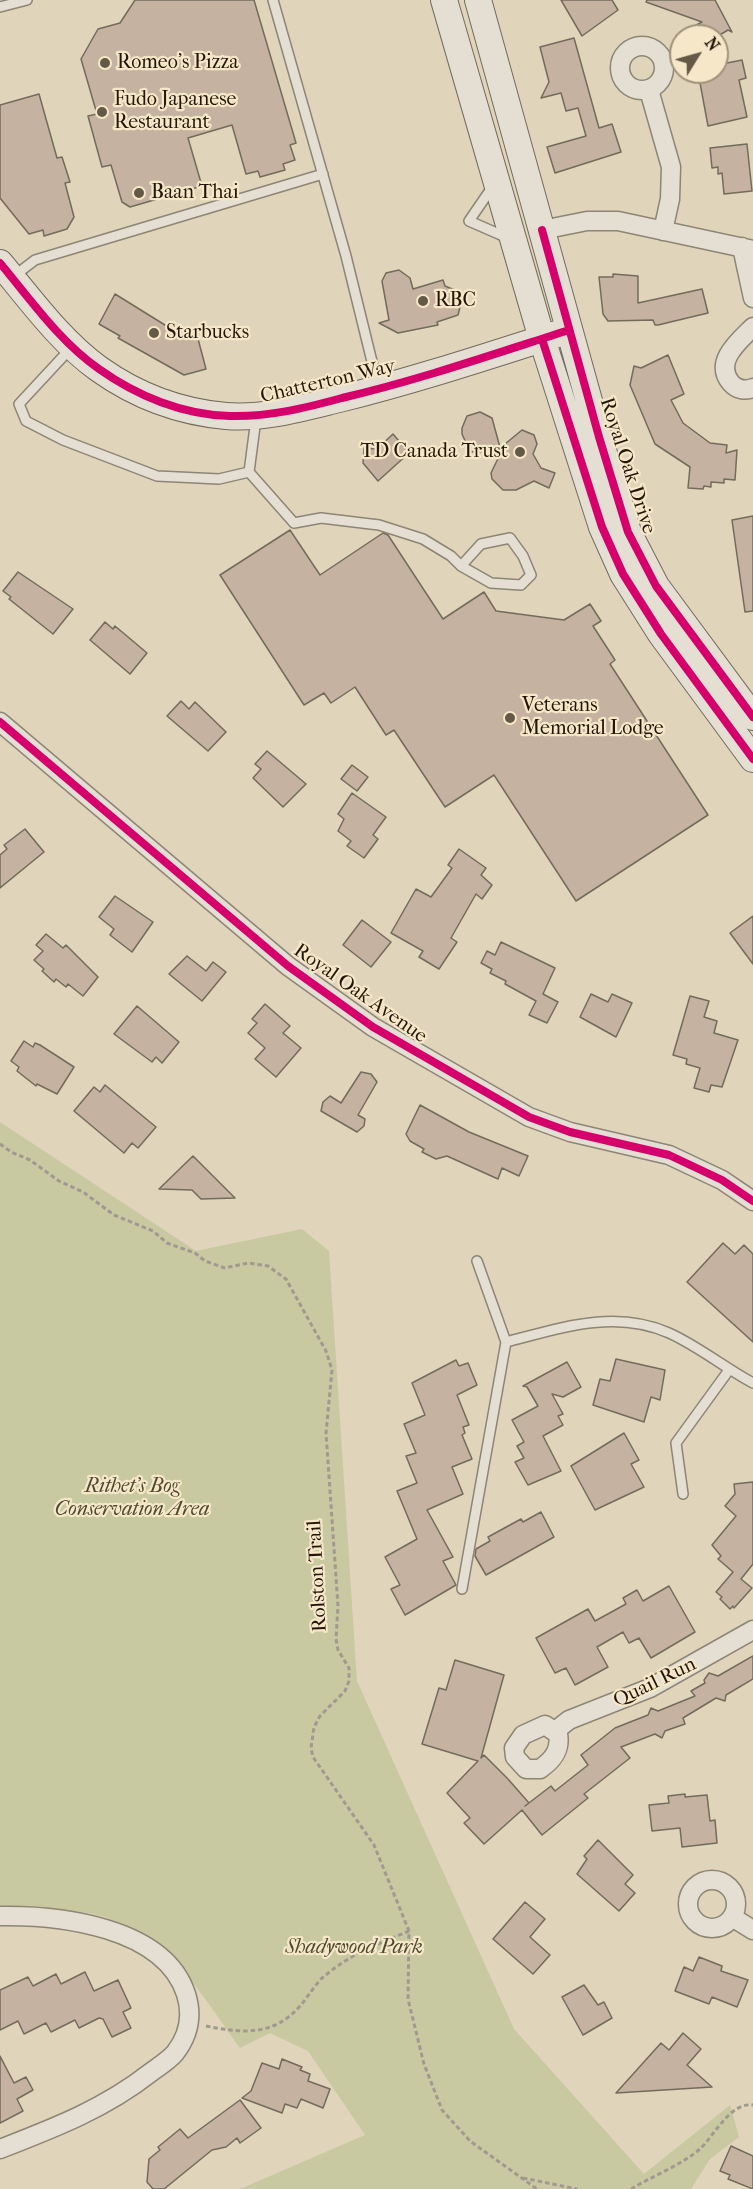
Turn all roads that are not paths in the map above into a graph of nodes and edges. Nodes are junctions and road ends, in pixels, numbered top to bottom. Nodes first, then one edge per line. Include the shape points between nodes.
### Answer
1 (27, 0) edge
2 (273, 0) edge
3 (444, 0) edge
4 (478, 0) edge
5 (0, 7) edge
6 (649, 90) dead end
7 (323, 174) junction
8 (496, 182) junction
9 (542, 230) junction
10 (663, 231) junction
11 (513, 240) junction
12 (748, 249) edge
13 (4, 269) edge
14 (753, 298) edge
15 (753, 327) edge
16 (569, 330) junction
17 (542, 339) junction
18 (73, 346) junction
19 (753, 388) edge
20 (379, 389) junction
21 (256, 416) junction
22 (249, 472) junction
23 (461, 566) junction
24 (753, 717) edge
25 (0, 722) edge
26 (753, 759) edge
27 (753, 1201) edge
28 (477, 1261) dead end
29 (506, 1342) junction
30 (729, 1370) junction
31 (753, 1383) edge
32 (683, 1494) dead end
33 (462, 1589) dead end
34 (753, 1630) edge
35 (555, 1731) dead end
36 (0, 1917) edge
37 (732, 1917) dead end
38 (753, 1930) edge
39 (0, 2149) edge

1 - 5 lane
2 - 7 lane
3 - 8 main road, Royal Oak Drive
4 - 9 main road, Royal Oak Drive
6 - 10 street via 671,167
7 - 13 lane
7 - 20 lane
8 - 11 main road, Royal Oak Drive
8 - 11 lane via 469,221
9 - 10 street via 587,221 618,221
9 - 16 main road, Royal Oak Drive
10 - 12 street
11 - 17 main road, Royal Oak Drive
12 - 14 street
13 - 18 main road, Chatterton Way
15 - 19 street via 726,358 724,372 732,385 745,391
16 - 17 main road, Chatterton Way
16 - 24 main road, Royal Oak Drive via 628,532 656,586
17 - 20 main road, Chatterton Way
17 - 26 main road, Royal Oak Drive via 602,527 622,574
18 - 21 main road, Chatterton Way via 125,386 166,404 199,413
18 - 22 lane via 19,404 26,421 63,440 157,476 219,479
20 - 21 main road, Chatterton Way
21 - 22 lane
22 - 23 lane via 294,524 321,518 379,525 423,539
23 - 23 lane via 491,583 521,585 531,574 510,538 481,544
25 - 27 street, Royal Oak Avenue via 273,953 373,1027 529,1117 570,1132 669,1155 722,1180
28 - 29 lane
29 - 30 lane via 588,1321 630,1322 669,1333
29 - 33 lane
30 - 31 lane
30 - 32 lane via 676,1443
34 - 35 street, Quail Run via 650,1688 569,1720
36 - 39 street via 48,1917 127,1937 155,1953 180,1978 189,2005 188,2031 174,2055 83,2117
37 - 38 street

